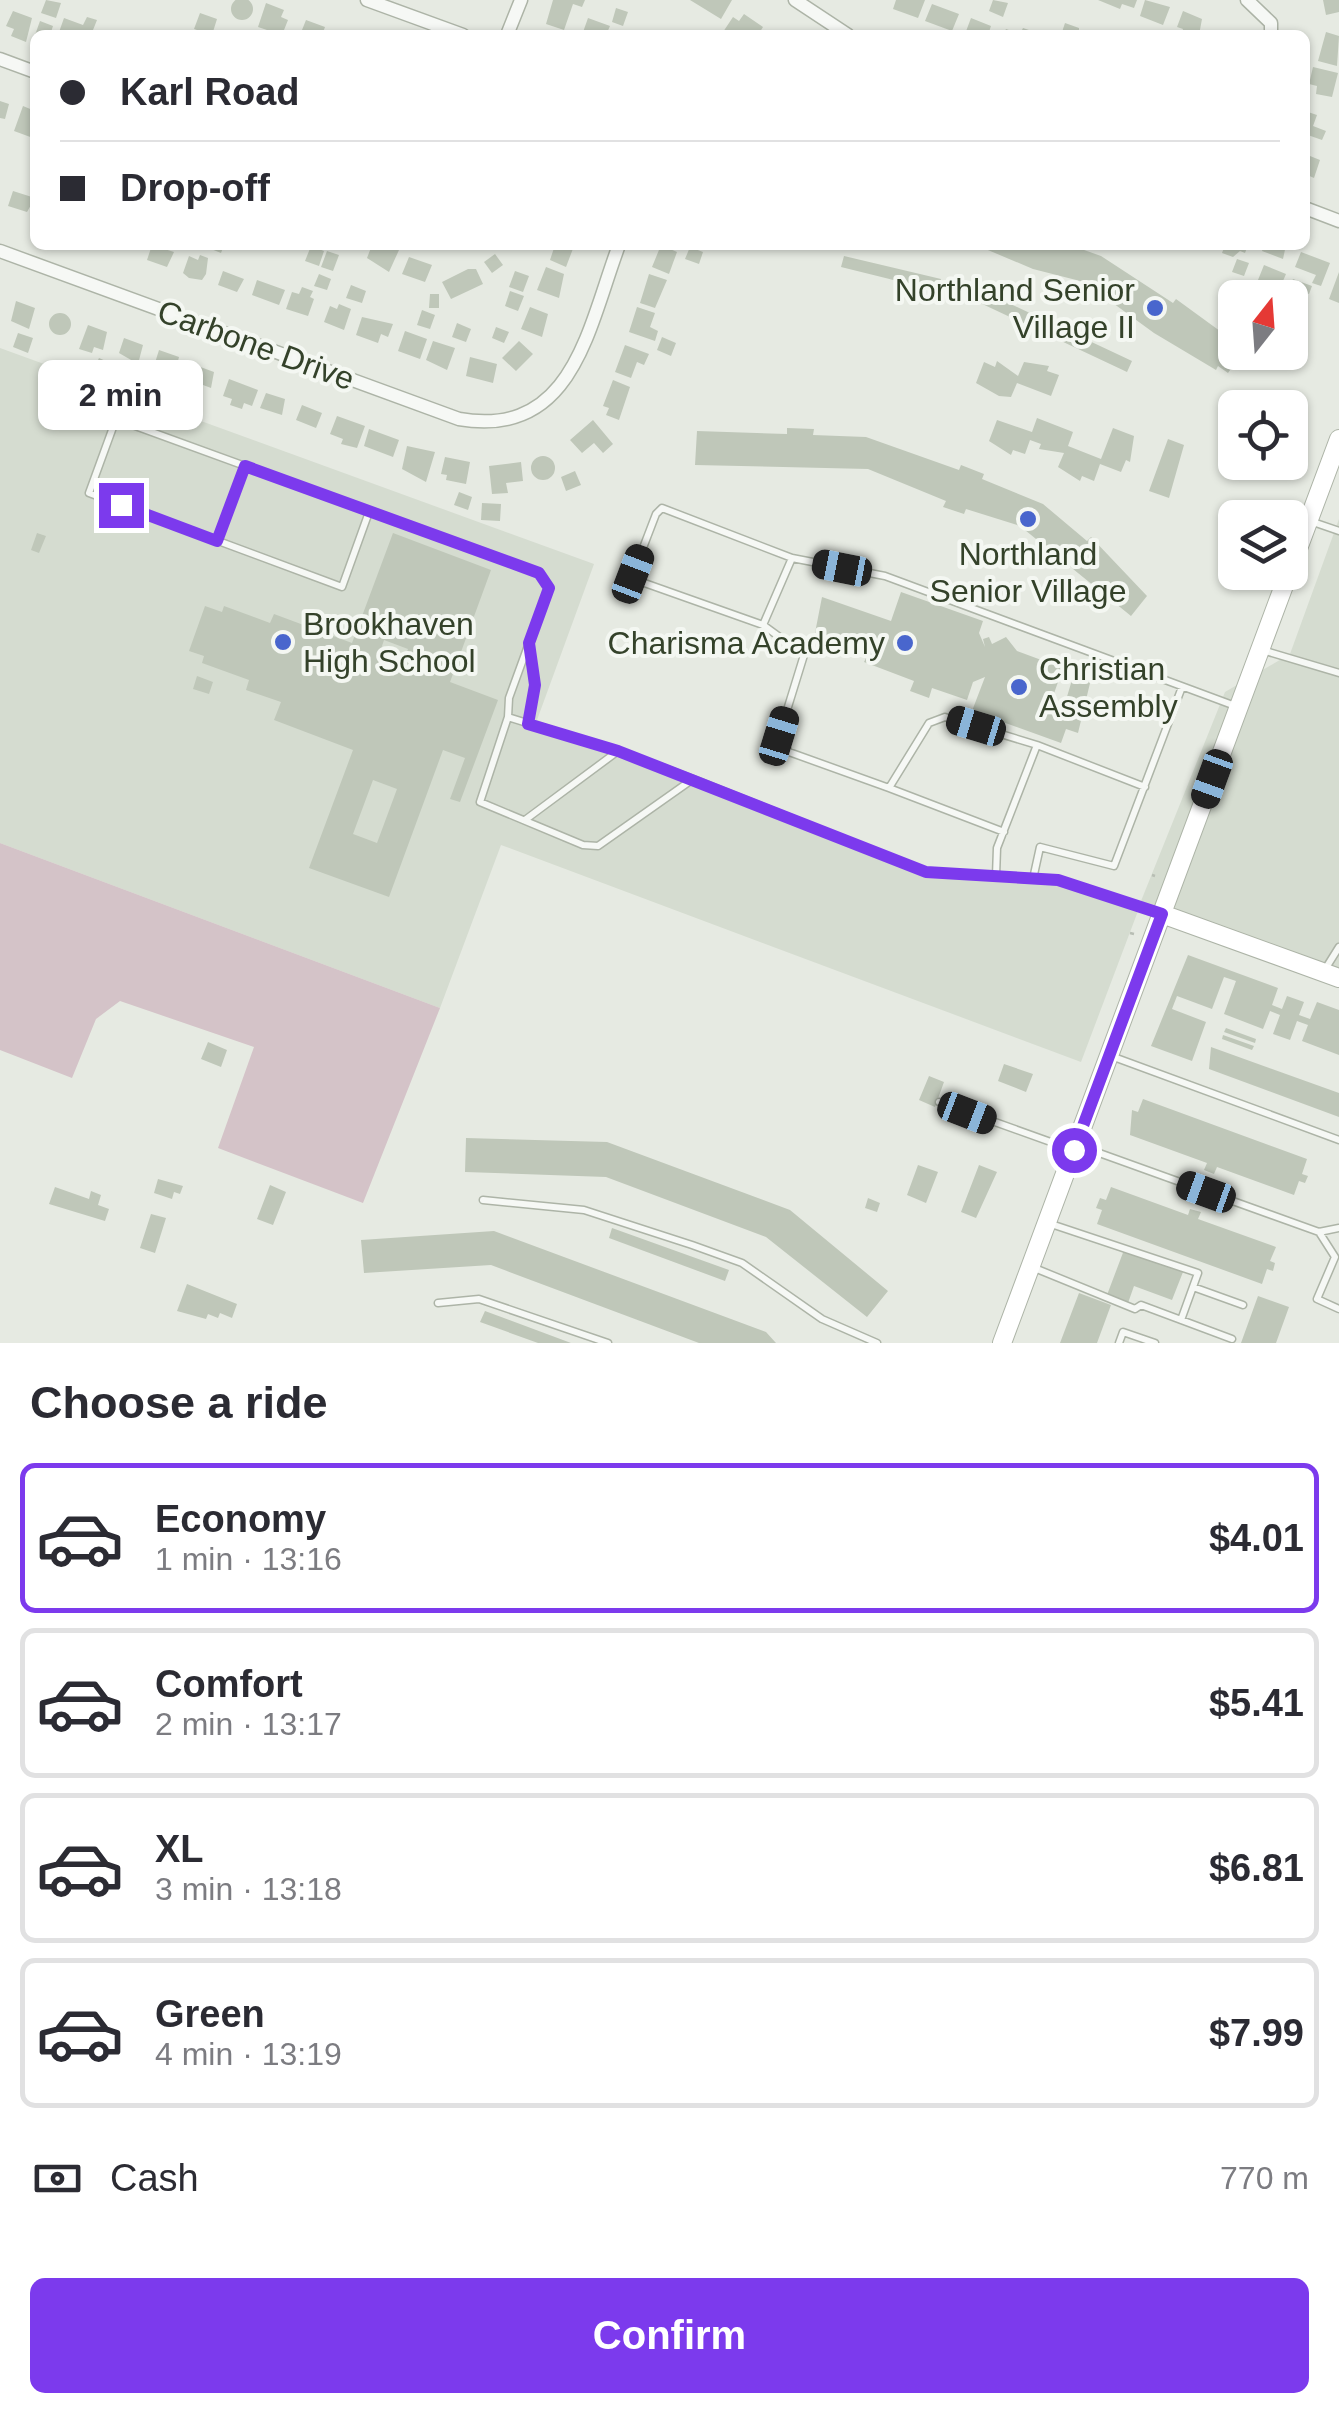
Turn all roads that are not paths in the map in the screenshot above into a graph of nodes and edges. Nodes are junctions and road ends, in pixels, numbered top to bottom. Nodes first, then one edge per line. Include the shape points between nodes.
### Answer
1 (366, 0) edge
2 (521, 0) edge
3 (795, 0) edge
4 (1247, 0) edge
5 (449, 30) edge
6 (509, 30) edge
7 (840, 30) edge
8 (1271, 30) edge
9 (0, 59) edge
10 (30, 70) edge
11 (1310, 210) edge
12 (1339, 221) edge
13 (617, 250) edge
14 (0, 251) edge
15 (1339, 439) edge
16 (245, 466) junction
17 (369, 512) junction
18 (1309, 520) joint
19 (1339, 531) edge
20 (217, 541) junction
21 (792, 558) junction
22 (1283, 590) edge
23 (763, 626) junction
24 (529, 643) junction
25 (1260, 649) junction
26 (1339, 674) edge
27 (1182, 687) junction
28 (1239, 707) junction
29 (508, 717) junction
30 (528, 724) junction
31 (1037, 745) junction
32 (618, 751) junction
33 (693, 779) junction
34 (1145, 786) junction
35 (890, 788) junction
36 (524, 820) junction
37 (1004, 832) junction
38 (996, 876) junction
39 (1033, 879) junction
40 (1162, 914) junction
41 (1339, 947) edge
42 (1331, 975) edge
43 (1110, 1056) junction
44 (939, 1102) dead end
45 (1339, 1140) edge
46 (1075, 1147) junction
47 (484, 1200) dead end
48 (1047, 1222) junction
49 (1339, 1228) edge
50 (1319, 1232) junction
51 (1030, 1267) junction
52 (1193, 1287) junction
53 (438, 1303) dead end
54 (1243, 1306) dead end
55 (1339, 1310) edge
56 (1181, 1320) junction
57 (1232, 1339) dead end
58 (608, 1343) edge
59 (878, 1343) edge
60 (1002, 1343) edge
61 (1119, 1343) edge
62 (1155, 1343) edge

1 - 5 street
2 - 6 street
3 - 7 street
4 - 8 street
9 - 10 street
11 - 12 street
13 - 14 street, Carbone Drive via 568,376 544,404 514,420 486,424
15 - 18 main road
16 - 17 lane
16 - 20 lane
16 - 20 lane via 116,419 90,493
17 - 20 lane via 342,587
17 - 24 lane via 539,573 549,588
18 - 19 lane
21 - 23 lane
21 - 23 lane via 662,508 656,514 636,580
21 - 27 lane via 885,576
22 - 25 main road
23 - 35 lane via 804,654 779,736 789,752
24 - 29 lane
24 - 30 lane via 535,685
25 - 26 lane
25 - 28 main road
27 - 28 lane
27 - 34 lane
28 - 40 main road
29 - 30 lane
29 - 36 lane via 480,802
30 - 32 lane
31 - 34 lane
31 - 35 lane via 945,716 928,724
31 - 37 lane
32 - 33 lane
32 - 36 lane
33 - 36 lane via 598,846
33 - 38 lane via 926,872
34 - 39 lane via 1114,866 1040,848
35 - 37 lane
37 - 38 lane
38 - 39 lane
39 - 40 lane via 1058,880
40 - 42 main road
40 - 43 main road
41 - 42 lane
43 - 45 lane
43 - 46 main road
44 - 46 lane
46 - 48 main road
46 - 50 lane
47 - 59 lane via 584,1210 742,1263 822,1319
48 - 51 main road
48 - 52 lane via 1198,1273
49 - 50 lane
50 - 55 lane via 1335,1257 1317,1300
51 - 56 lane
51 - 60 main road
52 - 54 lane
52 - 56 lane
53 - 58 lane via 479,1299
56 - 57 lane
61 - 62 lane via 1123,1332

